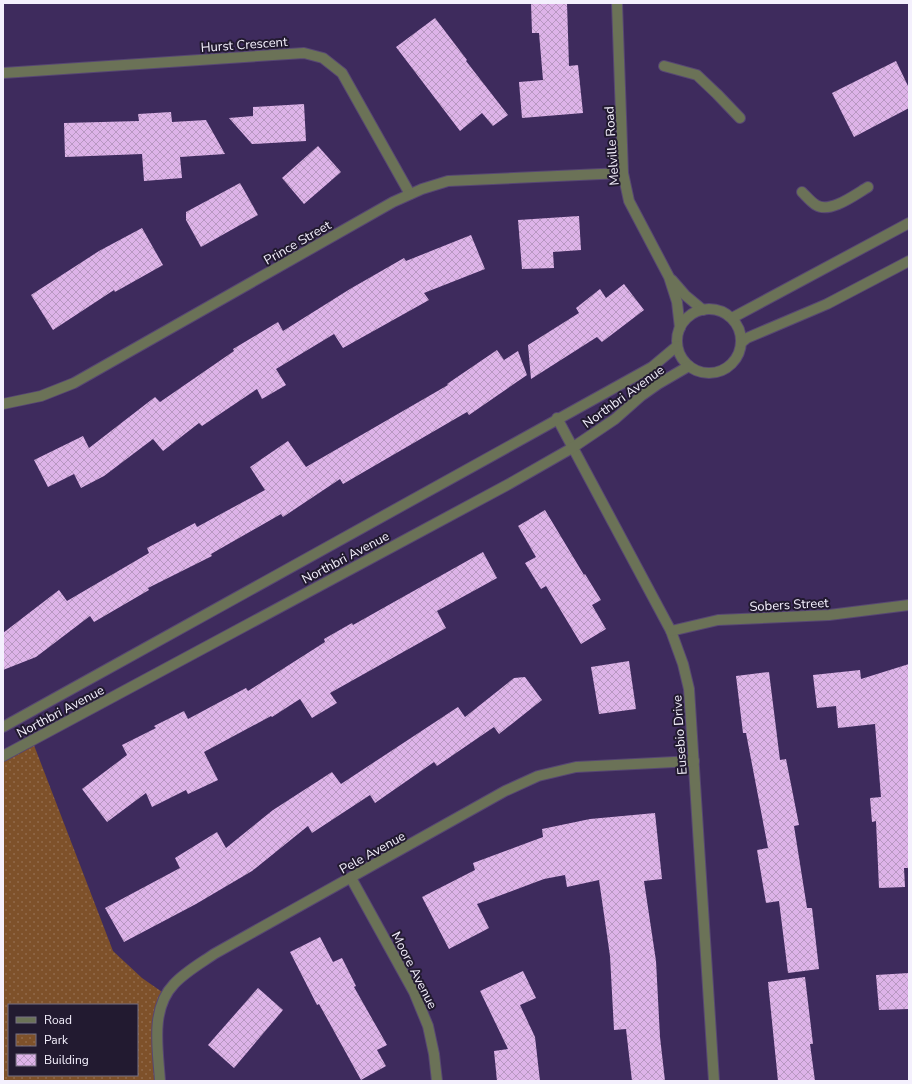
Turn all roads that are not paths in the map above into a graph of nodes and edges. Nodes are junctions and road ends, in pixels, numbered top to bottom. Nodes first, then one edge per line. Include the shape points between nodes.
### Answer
1 (617, 3) edge
2 (664, 66) dead end
3 (3, 74) edge
4 (740, 118) dead end
5 (623, 173) junction
6 (868, 187) dead end
7 (802, 192) dead end
8 (410, 194) junction
9 (909, 223) edge
10 (909, 261) edge
11 (669, 277) junction
12 (703, 310) junction
13 (732, 318) junction
14 (680, 328) junction
15 (741, 343) junction
16 (677, 346) junction
17 (689, 366) junction
18 (3, 404) edge
19 (557, 418) junction
20 (572, 448) junction
21 (909, 605) edge
22 (671, 632) junction
23 (3, 727) edge
24 (3, 756) edge
25 (694, 761) junction
26 (351, 878) junction
27 (160, 1081) edge
28 (437, 1081) edge
29 (714, 1081) edge

1 - 5 street, Melville Road
2 - 4 street via 697,76
3 - 8 street, Hurst Crescent via 304,53 323,58 342,73
5 - 8 street, Prince Street via 448,181
5 - 11 street, Melville Road via 629,201
6 - 7 street via 840,204 828,208 817,206
8 - 18 street, Prince Street via 74,383 41,396
9 - 13 street
10 - 15 street via 827,304 747,338
11 - 12 street, Melville Road
11 - 14 street, Melville Road via 678,302
12 - 13 street via 723,312
12 - 14 street via 689,316
13 - 15 street via 741,334
14 - 16 street
15 - 17 street via 734,361 718,372 698,371
16 - 17 street
16 - 19 street, Northbri Avenue via 652,367
17 - 20 street, Northbri Avenue via 640,396 615,419
19 - 20 street, Eusebio Drive
19 - 23 street, Northbri Avenue
20 - 22 street, Eusebio Drive
20 - 24 street, Northbri Avenue
21 - 22 street, Sobers Street via 829,615 718,620
22 - 25 street, Eusebio Drive via 689,689
25 - 26 street, Pele Avenue via 576,767 538,776 505,791
25 - 29 street, Eusebio Drive
26 - 27 street, Pele Avenue via 214,954 175,982 161,1004 158,1036
26 - 28 street, Moore Avenue via 414,992 428,1026

